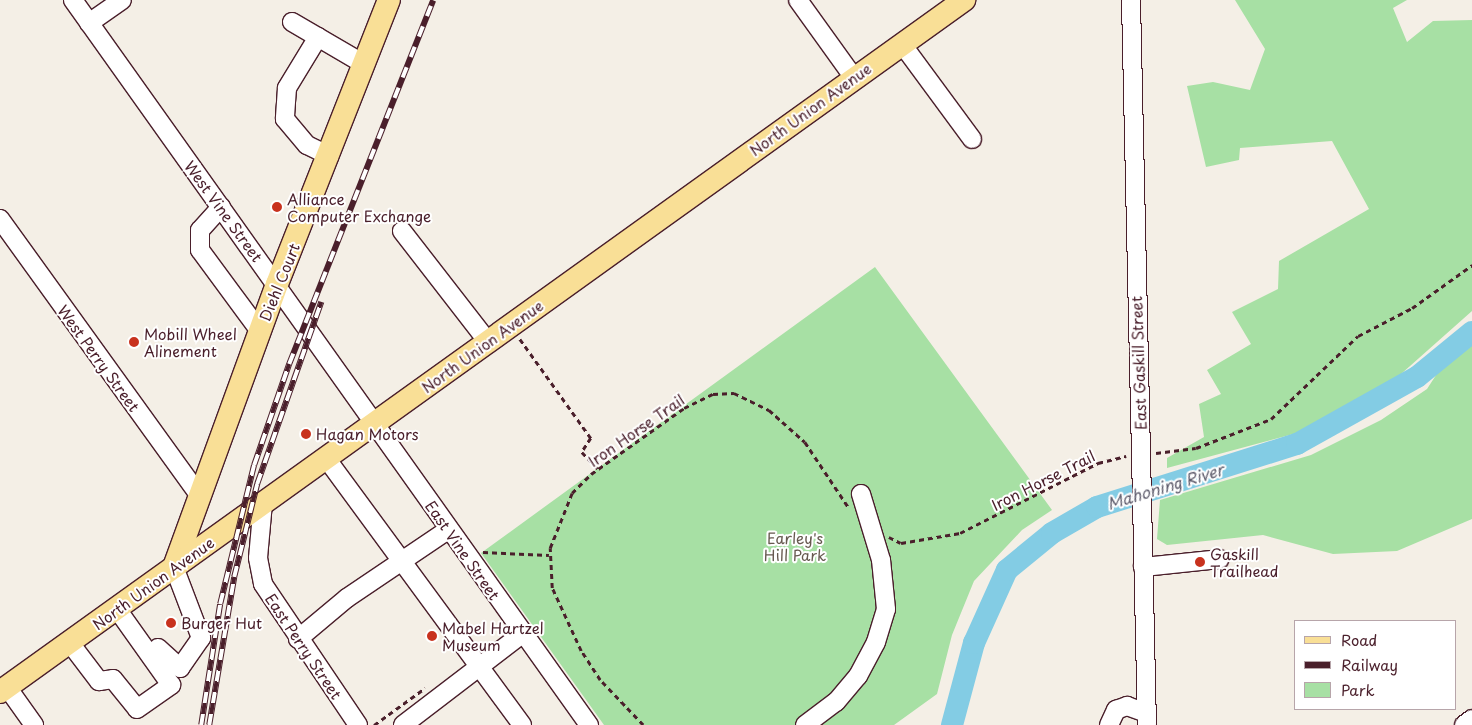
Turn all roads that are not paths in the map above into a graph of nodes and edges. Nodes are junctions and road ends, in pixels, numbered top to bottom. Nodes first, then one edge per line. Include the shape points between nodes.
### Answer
1 (73, 0) edge
2 (122, 0) edge
3 (389, 0) edge
4 (798, 0) edge
5 (964, 0) edge
6 (1131, 0) edge
7 (292, 22) dead end
8 (89, 23) junction
9 (318, 37) junction
10 (902, 44) junction
11 (364, 64) junction
12 (854, 78) junction
13 (972, 138) dead end
14 (330, 156) junction
15 (221, 207) junction
16 (0, 220) edge
17 (402, 231) dead end
18 (277, 284) junction
19 (260, 330) junction
20 (488, 342) junction
21 (374, 423) junction
22 (326, 458) junction
23 (861, 494) dead end
24 (199, 495) junction
25 (263, 503) junction
26 (448, 530) junction
27 (1220, 559) dead end
28 (404, 563) junction
29 (1143, 566) junction
30 (174, 567) junction
31 (121, 606) junction
32 (522, 634) junction
33 (298, 639) junction
34 (70, 643) junction
35 (481, 668) junction
36 (4, 690) edge
37 (1146, 719) edge
38 (1472, 719) edge
39 (34, 725) edge
40 (358, 725) edge
41 (403, 725) edge
42 (522, 725) edge
43 (589, 725) edge
44 (805, 725) edge
45 (1109, 725) edge
46 (1464, 725) edge

1 - 8 street, West Vine Street
2 - 8 street
3 - 11 main road, Diehl Court
4 - 12 street
5 - 10 main road, North Union Avenue
6 - 29 street, East Gaskill Street
7 - 9 street
8 - 15 street, West Vine Street
9 - 11 street
9 - 14 street via 287,88 285,119 307,144
10 - 12 main road, North Union Avenue
10 - 13 street
11 - 14 main road, Diehl Court
12 - 20 main road, North Union Avenue
14 - 18 main road, Diehl Court
15 - 18 street, West Vine Street
15 - 19 street via 200,230 200,250
16 - 24 street, West Perry Street
17 - 20 street
18 - 19 main road, Diehl Court
18 - 21 street, West Vine Street
19 - 24 main road, Diehl Court
20 - 21 main road, North Union Avenue
21 - 22 main road, North Union Avenue
21 - 26 street, East Vine Street
22 - 25 main road, North Union Avenue
22 - 28 street
23 - 44 street via 881,560 886,609 876,642 836,702
24 - 30 main road, Diehl Court
25 - 30 main road, North Union Avenue
25 - 33 street, East Perry Street via 260,575 267,594
26 - 28 street
26 - 32 street, East Vine Street
27 - 29 street
28 - 33 street via 347,598
28 - 35 street
29 - 37 street, East Gaskill Street
30 - 31 main road, North Union Avenue
30 - 31 street via 201,638 188,662 176,668
31 - 34 main road, North Union Avenue
31 - 34 street via 171,685 137,709 113,679 99,681
32 - 35 street
32 - 43 street, East Vine Street
33 - 40 street, East Perry Street
34 - 36 main road, North Union Avenue
35 - 41 street
35 - 42 street
36 - 39 street
37 - 45 street via 1127,706 1116,710
38 - 46 street

